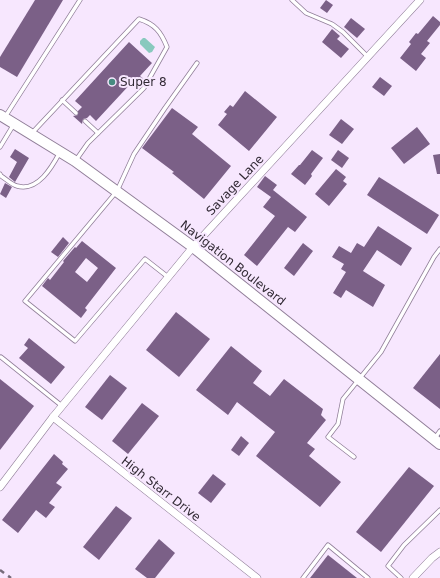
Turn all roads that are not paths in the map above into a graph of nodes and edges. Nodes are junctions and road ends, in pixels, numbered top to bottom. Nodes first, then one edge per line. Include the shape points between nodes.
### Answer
1 (80, 0) edge
2 (292, 0) edge
3 (420, 0) edge
4 (368, 57) junction
5 (197, 64) dead end
6 (62, 100) junction
7 (76, 113) dead end
8 (2, 116) edge
9 (85, 120) dead end
10 (14, 123) junction
11 (31, 133) junction
12 (98, 133) junction
13 (0, 147) edge
14 (61, 151) junction
15 (75, 161) junction
16 (0, 174) edge
17 (117, 191) junction
18 (193, 246) junction
19 (440, 248) edge
20 (168, 277) junction
21 (1, 357) dead end
22 (359, 379) junction
23 (62, 406) junction
24 (52, 417) junction
25 (440, 431) edge
26 (437, 442) edge
27 (354, 457) dead end
28 (0, 487) edge
29 (440, 510) edge
30 (440, 552) edge
31 (257, 578) edge
32 (303, 578) edge
33 (368, 578) edge
34 (401, 578) edge
35 (413, 578) edge

1 - 8 lane
2 - 4 lane via 310,15 332,24 343,32
3 - 4 street, Savage Lane
4 - 18 street, Savage Lane
5 - 17 lane via 134,154
6 - 7 lane
6 - 11 lane
6 - 12 lane via 140,19 162,33 167,46 144,88
8 - 10 main road, Navigation Boulevard
9 - 12 lane
10 - 11 main road, Navigation Boulevard
10 - 13 lane
11 - 14 main road, Navigation Boulevard
12 - 15 lane
14 - 15 main road, Navigation Boulevard
14 - 16 lane via 43,178 29,186 16,186
15 - 17 main road, Navigation Boulevard
17 - 18 main road, Navigation Boulevard
17 - 20 lane via 25,300 75,341 145,259
18 - 20 street, Savage Lane
18 - 22 main road, Navigation Boulevard
19 - 22 lane via 382,352
20 - 23 street, Savage Lane
21 - 23 lane
22 - 26 main road, Navigation Boulevard
22 - 27 lane via 343,399 338,424 328,436
23 - 24 street, Savage Lane
24 - 28 street, Savage Lane
24 - 31 street, High Starr Drive
25 - 26 lane
29 - 34 lane via 404,545 388,566
30 - 35 street
32 - 33 lane via 328,545

